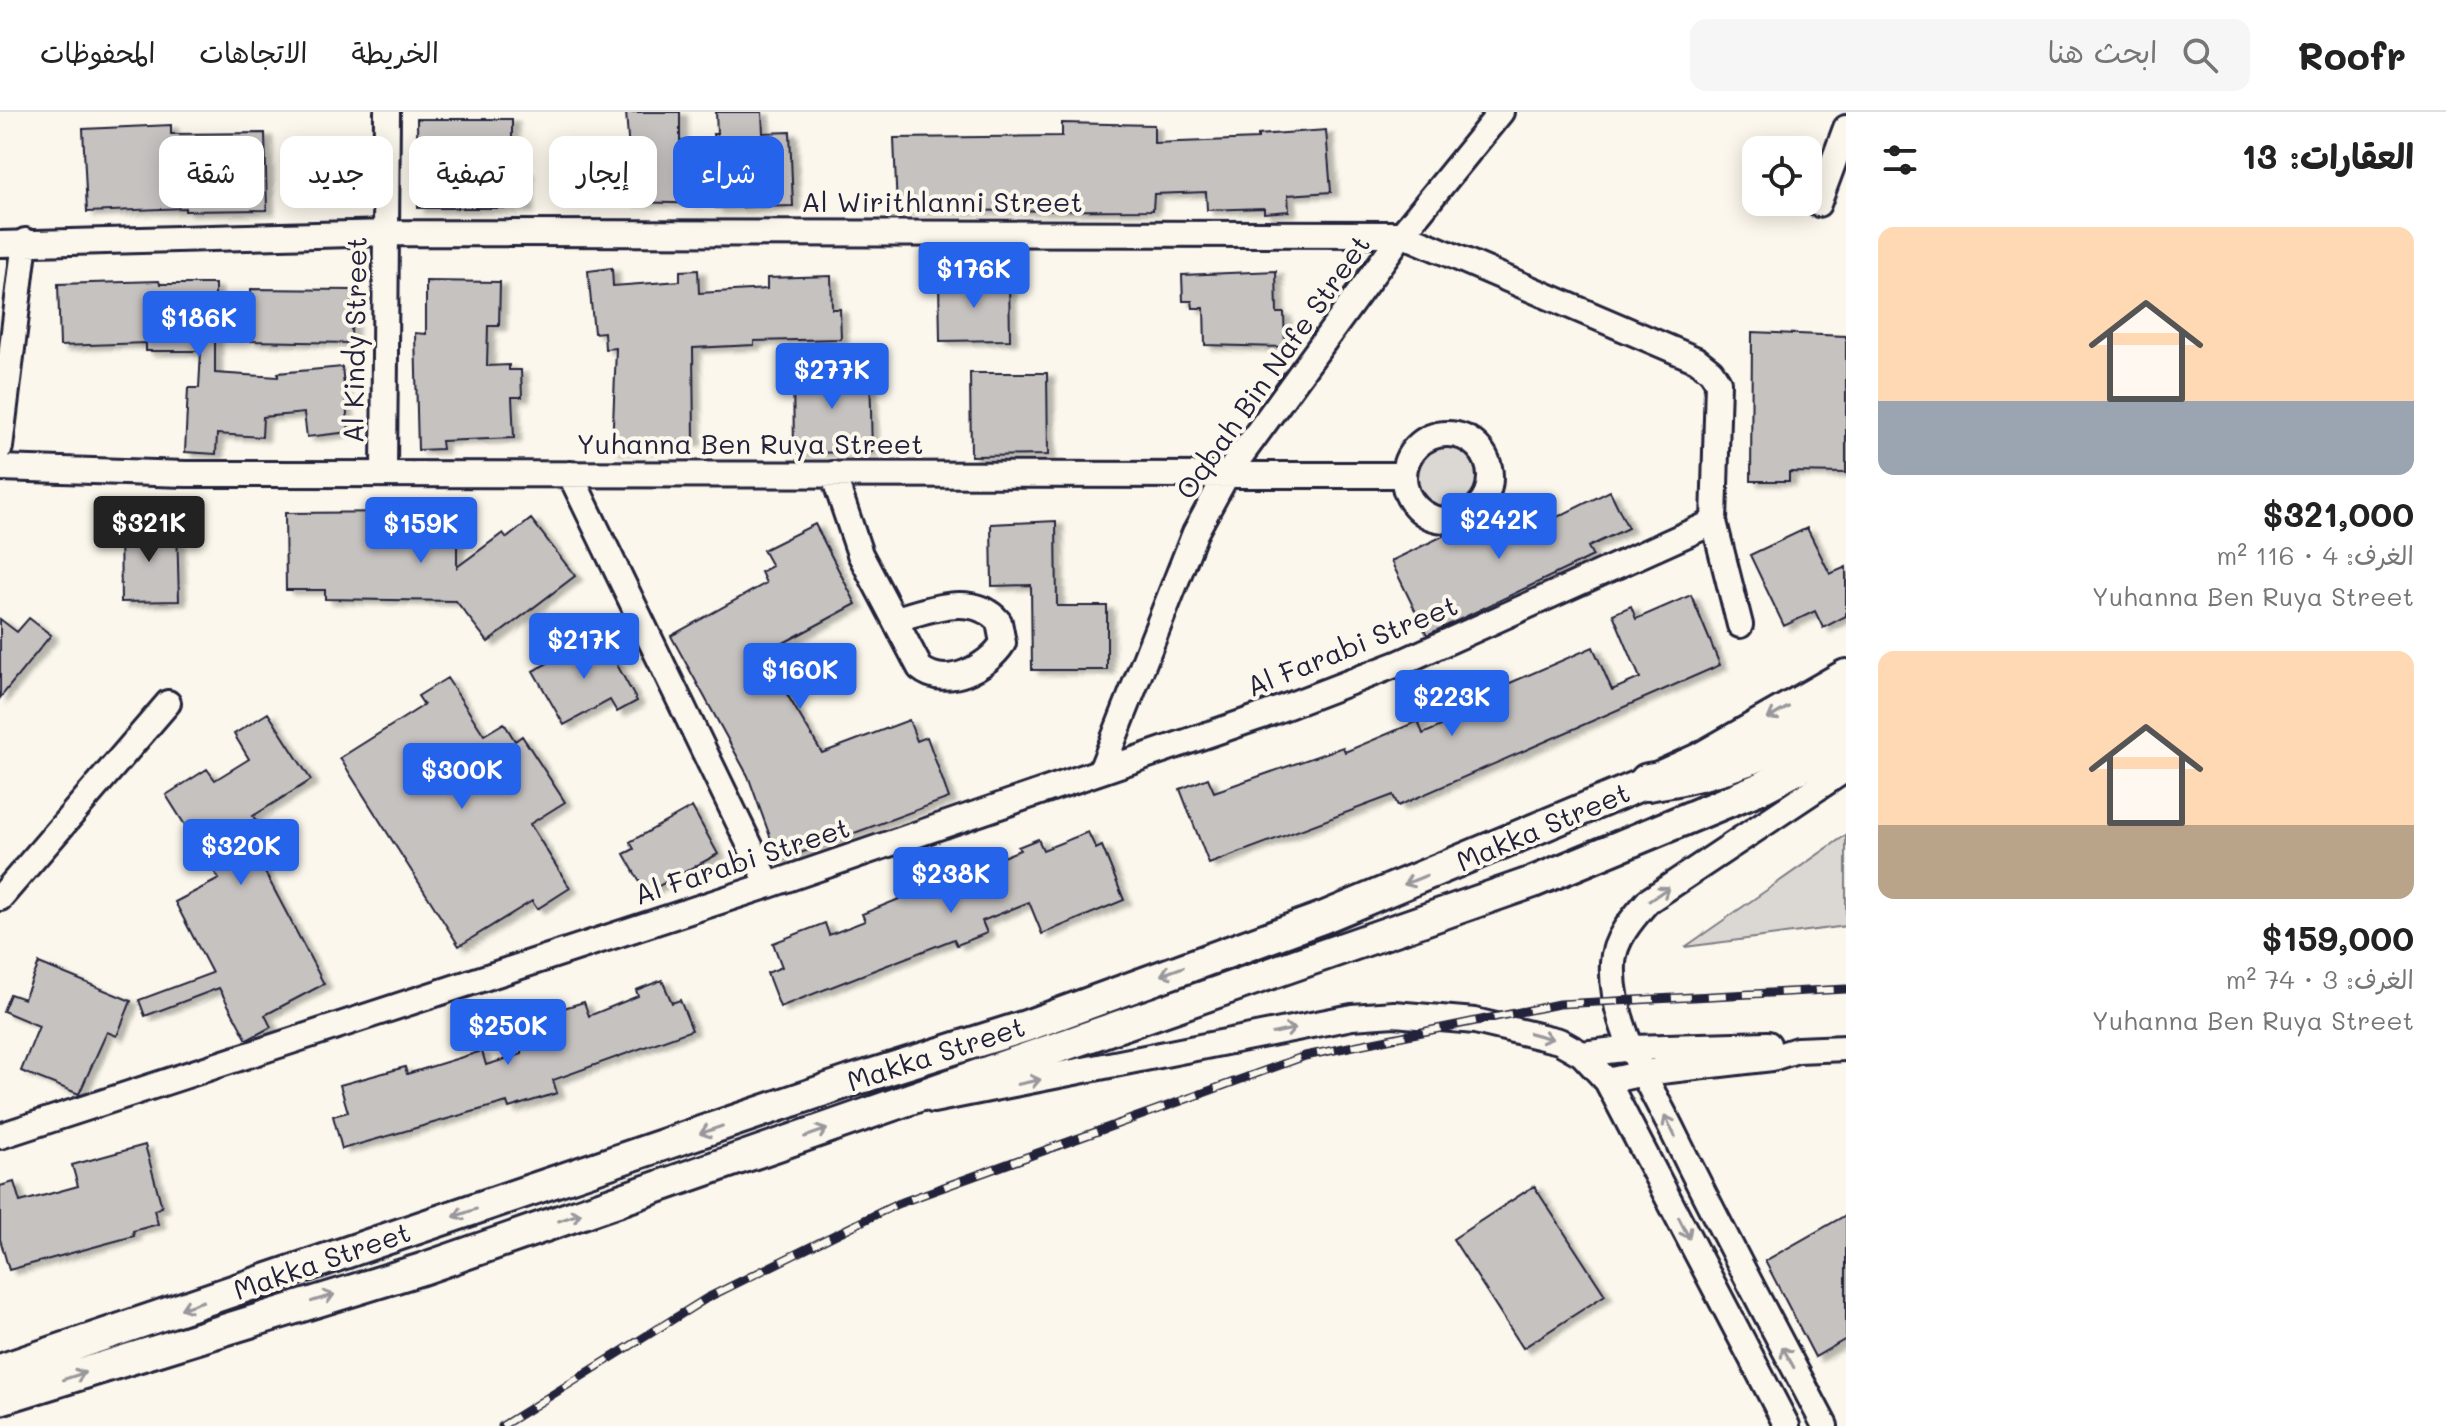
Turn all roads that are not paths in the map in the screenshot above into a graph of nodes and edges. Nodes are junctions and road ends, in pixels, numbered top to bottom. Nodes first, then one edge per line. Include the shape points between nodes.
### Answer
1 (387, 112) edge
2 (1501, 112) edge
3 (1846, 128) edge
4 (1822, 193) edge
5 (387, 233) junction
6 (1402, 234) junction
7 (25, 241) junction
8 (0, 244) edge
9 (0, 447) edge
10 (0, 468) edge
11 (384, 472) junction
12 (570, 474) junction
13 (833, 474) junction
14 (1404, 475) dead end
15 (1226, 476) junction
16 (1714, 522) junction
17 (897, 619) dead end
18 (1740, 625) dead end
19 (1846, 675) edge
20 (168, 703) dead end
21 (1846, 711) edge
22 (1846, 743) edge
23 (1846, 769) edge
24 (1101, 771) junction
25 (1648, 782) junction
26 (769, 885) junction
27 (0, 898) edge
28 (1632, 1048) junction
29 (1846, 1048) edge
30 (1797, 1050) junction
31 (1582, 1054) junction
32 (1644, 1073) junction
33 (1607, 1081) junction
34 (898, 1105) junction
35 (1, 1131) edge
36 (0, 1370) edge
37 (0, 1399) edge
38 (1787, 1426) edge
39 (1825, 1426) edge

1 - 5 street, Al Kindy Street
2 - 6 street, Oqbah Bin Nafe Street
3 - 4 street
5 - 6 street, Al Wirithlanni Street
5 - 7 street, Al Wirithlanni Street
5 - 11 street, Al Kindy Street
6 - 15 street, Oqbah Bin Nafe Street
6 - 16 street, Al Wirithlanni Street via 1697,360 1711,371 1718,382
7 - 8 street, Al Wirithlanni Street
7 - 9 street
10 - 11 street, Yuhanna Ben Ruya Street via 186,474
11 - 12 street, Yuhanna Ben Ruya Street
12 - 13 street, Yuhanna Ben Ruya Street
12 - 26 street
13 - 15 street, Yuhanna Ben Ruya Street
13 - 17 street via 860,554
14 - 15 street, Yuhanna Ben Ruya Street
15 - 24 street, Oqbah Bin Nafe Street via 1195,533
16 - 18 street
16 - 24 street, Al Farabi Street via 1400,663
19 -> 25 main road, Makka Street via 1699,759
20 - 27 street
21 - 25 highway via 1743,761 1700,775
22 - 34 main road, Makka Street via 1763,787 1533,882
28 -> 23 street via 1612,962 1635,916 1664,890
24 - 26 street, Al Farabi Street
25 -> 36 main road, Makka Street via 1322,918 1012,1030
26 - 35 street, Al Farabi Street
28 - 30 street via 1768,1044
28 - 31 street
28 - 32 street
29 - 30 street
30 - 32 street via 1772,1058
31 - 33 street
34 -> 31 street via 1380,1015 1427,1015 1502,1026 1559,1041
32 - 33 street
39 -> 32 street
33 -> 38 street
37 -> 34 main road, Makka Street via 422,1269

